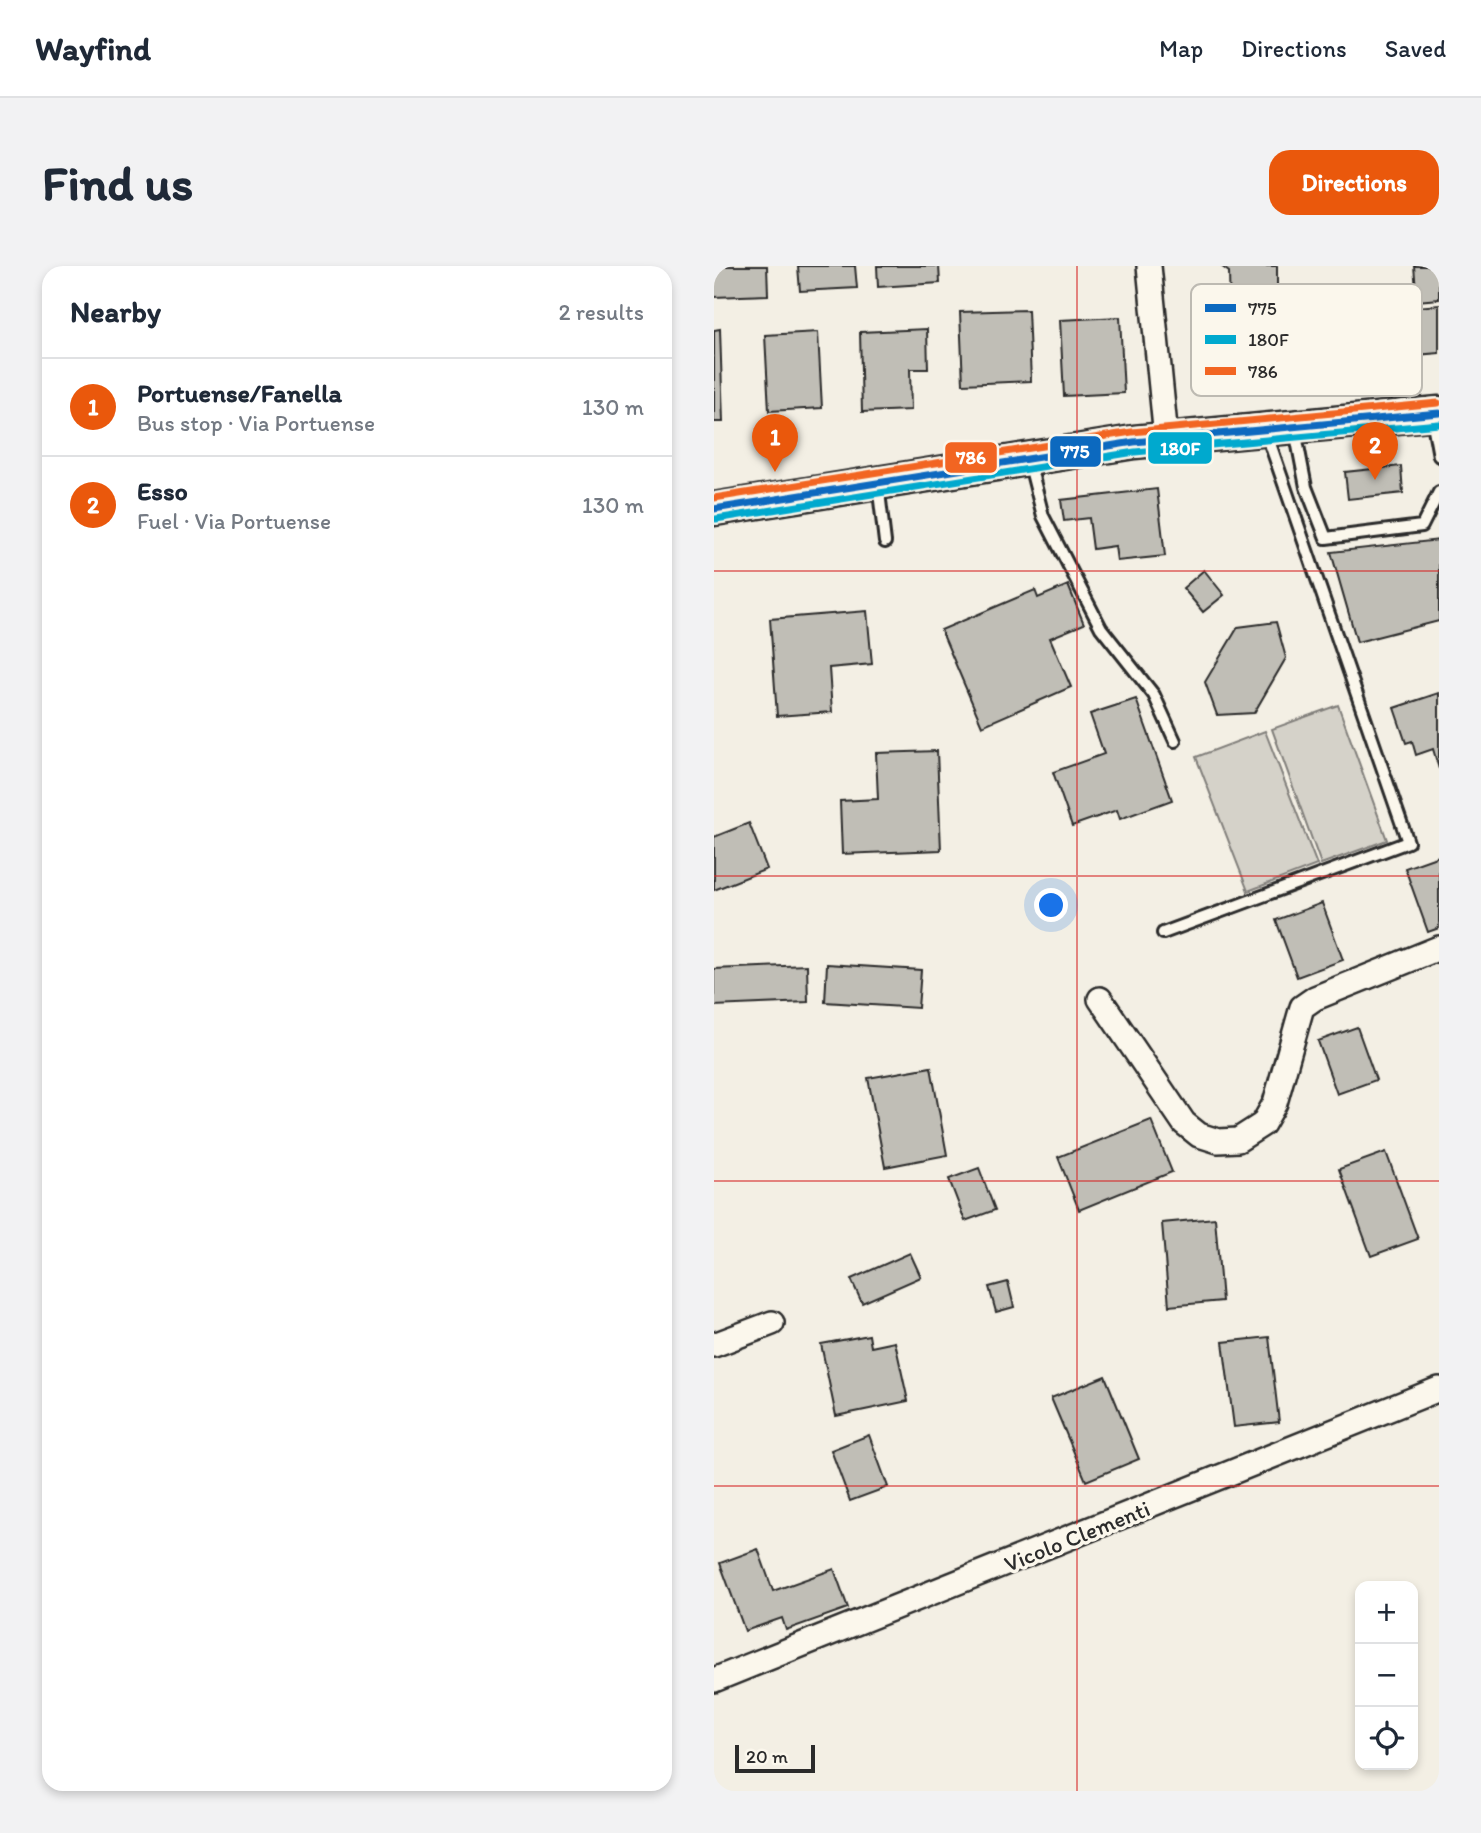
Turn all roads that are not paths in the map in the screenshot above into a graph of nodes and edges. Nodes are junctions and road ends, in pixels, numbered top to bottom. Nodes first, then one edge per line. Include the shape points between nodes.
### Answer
1 (1149, 266) edge
2 (1435, 413) edge
3 (1280, 428) junction
4 (1166, 438) junction
5 (1439, 456) edge
6 (1028, 458) junction
7 (877, 482) junction
8 (1439, 492) edge
9 (714, 509) edge
10 (885, 542) dead end
11 (1175, 741) dead end
12 (1163, 933) dead end
13 (1439, 948) edge
14 (1100, 999) dead end
15 (772, 1323) dead end
16 (714, 1345) edge
17 (1439, 1389) edge
18 (714, 1680) edge

1 - 4 street
2 - 3 main road
2 - 5 lane
3 - 4 main road
3 - 8 lane via 1326,538 1422,526
3 - 12 lane via 1408,842
4 - 6 main road
6 - 7 main road
6 - 11 lane via 1044,516 1101,628 1154,695
7 - 9 main road
7 - 10 lane
13 - 14 street via 1302,1007 1278,1093 1263,1124 1247,1137 1229,1141 1199,1135 1184,1124
15 - 16 street
17 - 18 street, Vicolo Clementi

